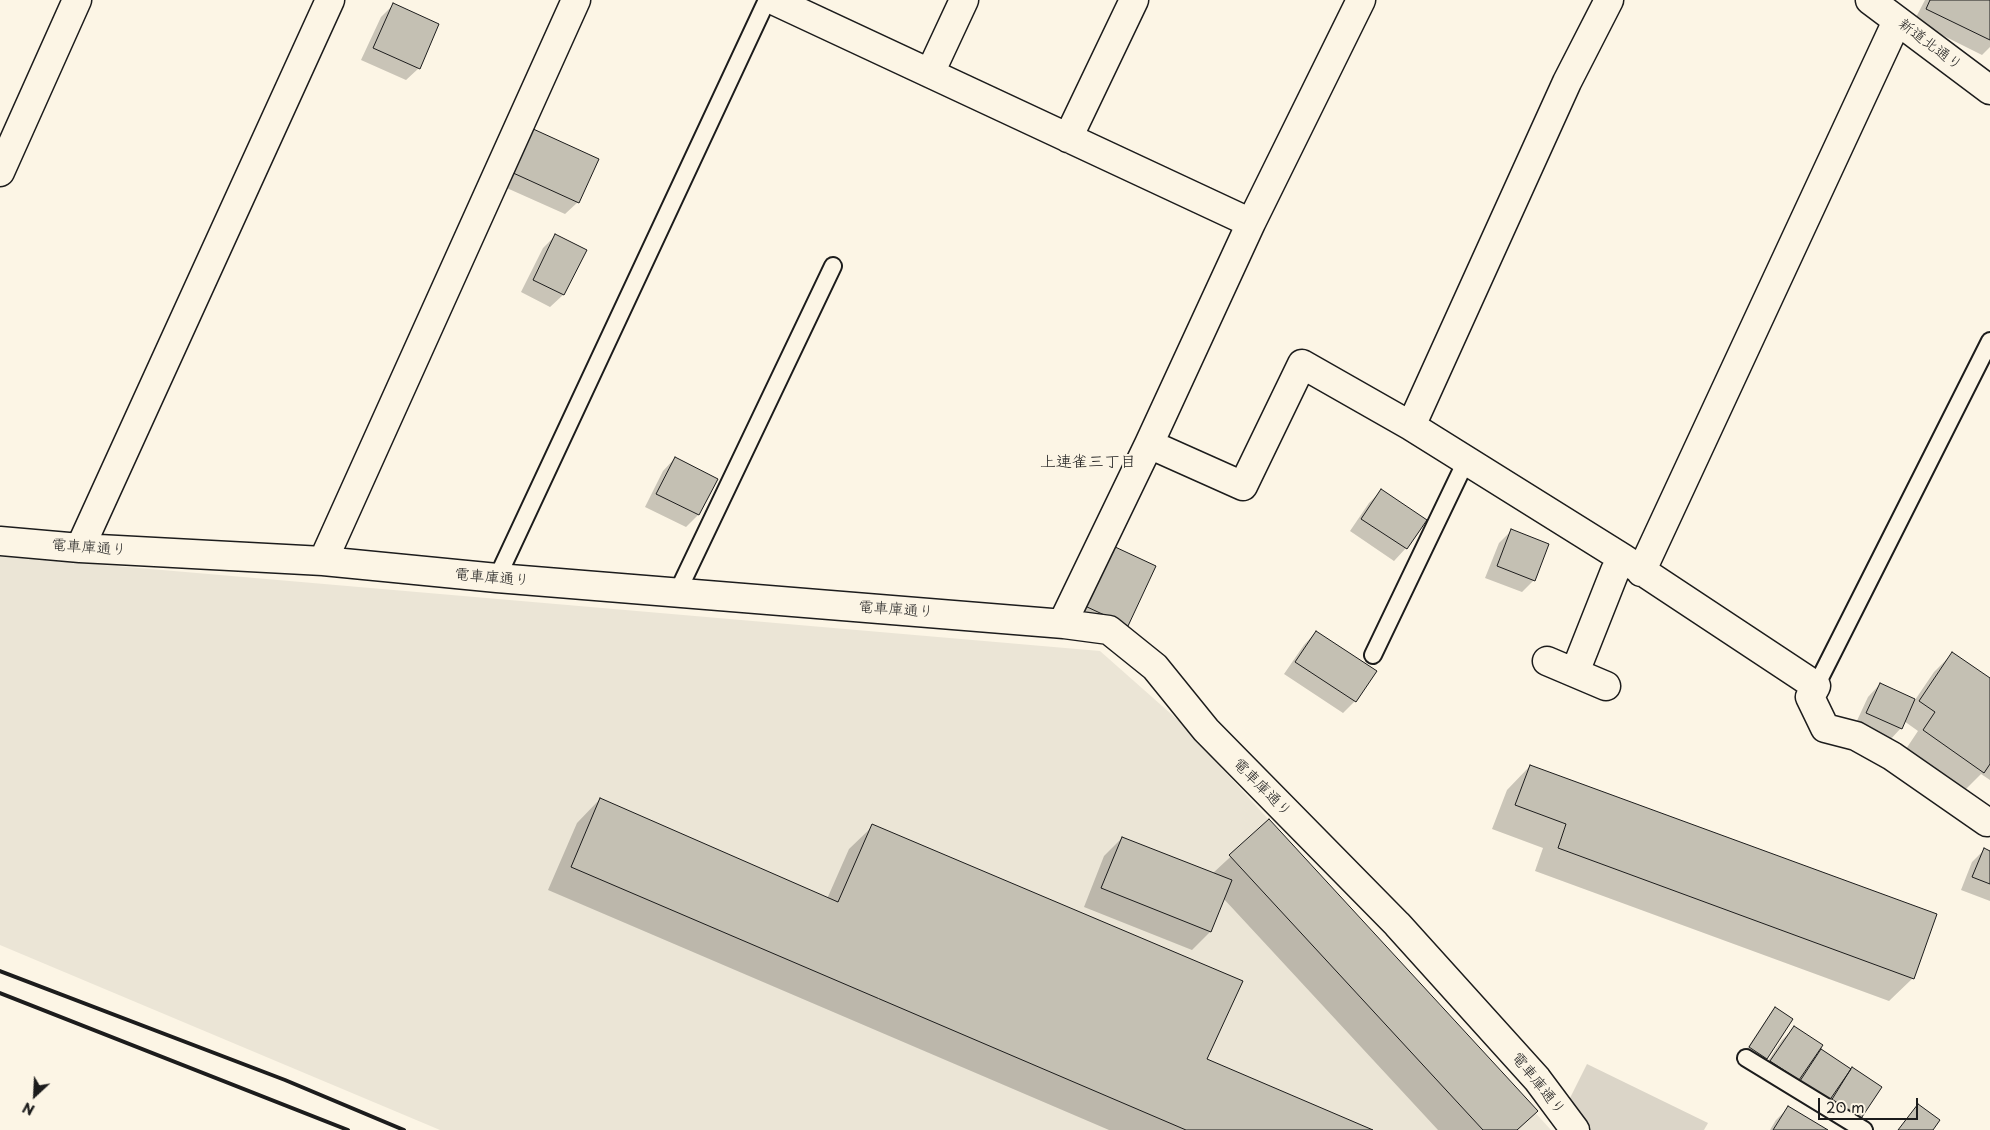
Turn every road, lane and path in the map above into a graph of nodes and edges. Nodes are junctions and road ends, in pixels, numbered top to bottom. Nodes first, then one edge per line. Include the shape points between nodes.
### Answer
1 (77, 0) edge
2 (330, 0) edge
3 (576, 0) edge
4 (767, 0) edge
5 (773, 0) edge
6 (964, 0) edge
7 (1134, 0) edge
8 (1361, 0) edge
9 (1608, 0) edge
10 (1870, 0) edge
11 (1897, 21) junction
12 (930, 73) junction
13 (1990, 90) edge
14 (1068, 138) junction
15 (0, 172) edge
16 (1251, 224) junction
17 (833, 266) dead end
18 (1990, 341) edge
19 (1411, 426) junction
20 (1149, 444) junction
21 (1466, 461) junction
22 (0, 541) edge
23 (80, 548) junction
24 (322, 561) junction
25 (1632, 566) junction
26 (497, 578) junction
27 (678, 593) junction
28 (1064, 624) junction
29 (1372, 655) dead end
30 (1547, 661) dead end
31 (1575, 672) junction
32 (1606, 686) dead end
33 (1816, 686) junction
34 (1987, 822) dead end
35 (1746, 1058) dead end
36 (1575, 1130) edge
37 (1864, 1130) edge

1 - 15 street
2 - 23 street
3 - 24 street
4 - 26 lane
5 - 12 street
6 - 12 street
7 - 14 street
8 - 16 street
9 - 19 street via 1567,82
10 - 11 street, 新道北通り
11 - 13 street, 新道北通り
11 - 25 street
12 - 14 street
14 - 16 street
16 - 20 street
17 - 27 lane
18 - 33 lane
19 - 20 street via 1302,364 1243,486
19 - 21 street
20 - 28 street
21 - 25 street
21 - 29 lane
22 - 23 street, 電車庫通り
23 - 24 street, 電車庫通り
24 - 26 street, 電車庫通り
25 - 31 street via 1615,571
25 - 33 street
26 - 27 street, 電車庫通り
27 - 28 street, 電車庫通り
28 - 36 street, 電車庫通り via 1109,630 1155,667 1212,736 1397,924 1537,1079
30 - 31 street
31 - 32 street
33 - 34 street via 1810,697 1825,728 1856,736 1892,756
35 - 37 lane

